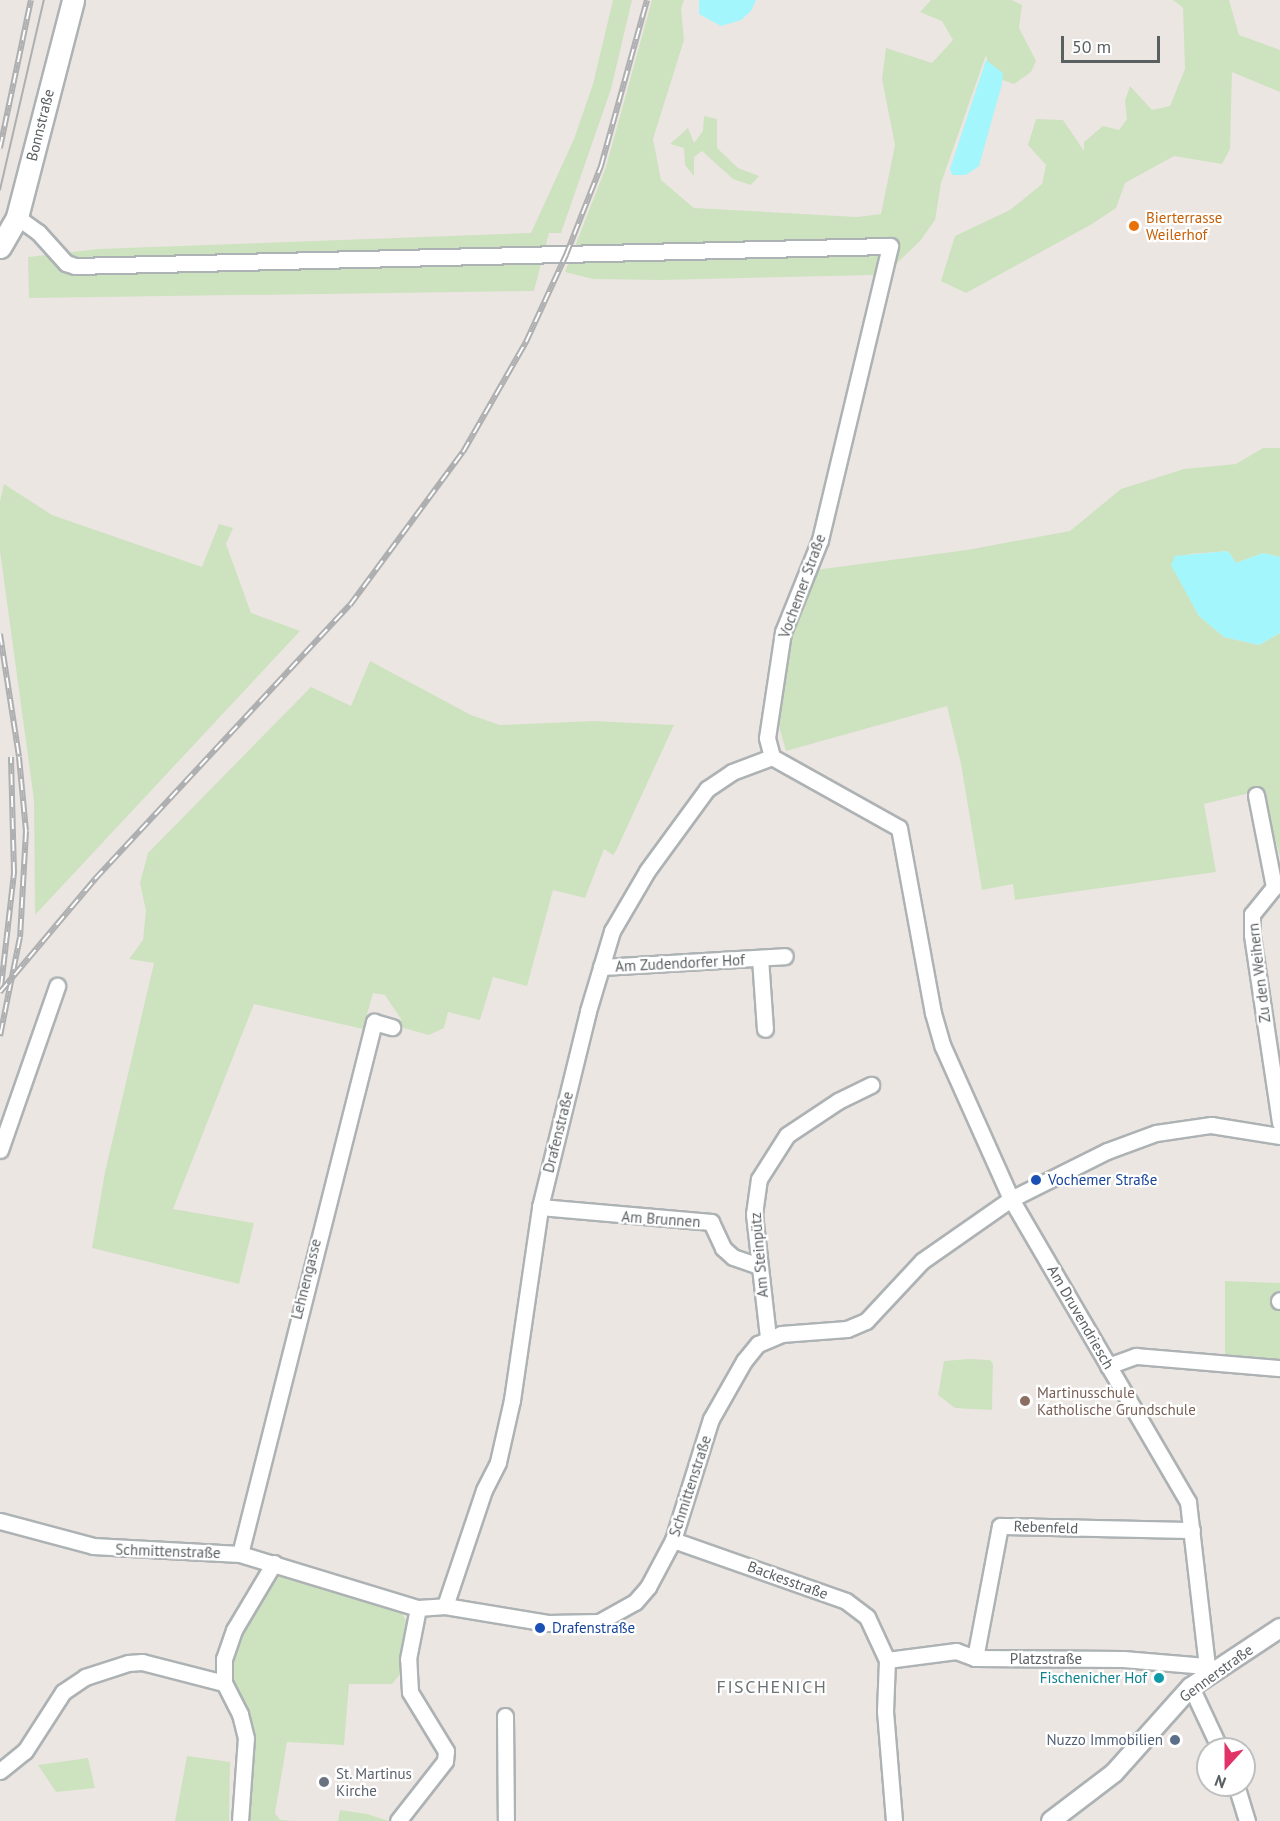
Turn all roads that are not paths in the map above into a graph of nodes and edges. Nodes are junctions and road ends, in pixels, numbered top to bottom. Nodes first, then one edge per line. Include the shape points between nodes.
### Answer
1 (73, 0) edge
2 (17, 217) junction
3 (0, 247) edge
4 (772, 757) junction
5 (1256, 795) dead end
6 (785, 956) dead end
7 (760, 958) junction
8 (600, 967) junction
9 (57, 986) dead end
10 (392, 1027) dead end
11 (765, 1029) dead end
12 (870, 1086) dead end
13 (1280, 1123) edge
14 (1280, 1136) edge
15 (0, 1150) edge
16 (1011, 1199) junction
17 (540, 1208) junction
18 (759, 1266) junction
19 (768, 1337) junction
20 (1108, 1366) junction
21 (1280, 1368) edge
22 (0, 1521) edge
23 (1192, 1530) junction
24 (673, 1540) junction
25 (240, 1554) junction
26 (274, 1563) junction
27 (444, 1606) junction
28 (418, 1608) junction
29 (1280, 1628) edge
30 (885, 1653) junction
31 (975, 1658) junction
32 (1207, 1671) junction
33 (224, 1683) junction
34 (1191, 1687) junction
35 (505, 1716) dead end
36 (1214, 1737) edge
37 (0, 1771) edge
38 (1240, 1797) edge
39 (240, 1821) edge
40 (398, 1821) edge
41 (506, 1821) edge
42 (894, 1821) edge
43 (1051, 1821) edge
44 (1248, 1821) edge

1 - 2 main road, Bonnstraße
2 - 3 main road, Bonnstraße
2 - 4 street, Vochemer Straße via 38,232 66,263 75,266 890,246 820,540 783,632 768,738
4 - 8 street, Drafenstraße via 732,772 707,789 628,902 612,931
4 - 16 street via 899,828 933,1013 943,1047
5 - 13 street, Zu den Weihern via 1274,887 1252,914 1252,935
6 - 7 street, Am Zudendorfer Hof
7 - 8 street, Am Zudendorfer Hof
7 - 11 street, Am Zudendorfer Hof
8 - 17 street, Drafenstraße
9 - 15 street
10 - 25 street, Lehnengasse via 374,1022
12 - 18 street, Am Steinpütz via 806,1121 782,1141 767,1162 759,1179 754,1214
14 - 16 street via 1211,1125 1156,1133 1107,1151
16 - 19 street via 906,1274 866,1321 847,1329
16 - 20 street, Am Druvendriesch
17 - 18 street, Am Brunnen via 711,1222 723,1248 733,1257
17 - 27 street, Drafenstraße via 512,1400 498,1462 484,1490
18 - 19 street, Am Steinpütz
19 - 24 street, Schmittenstraße via 744,1360 711,1419
20 - 21 street via 1136,1356
20 - 23 street, Am Druvendriesch via 1184,1493
22 - 25 street, Schmittenstraße via 110,1548
23 - 31 street, Rebenfeld via 1000,1526
23 - 32 street, Am Druvendriesch
24 - 27 street, Schmittenstraße via 648,1587 635,1602 600,1622 548,1623
24 - 30 street, Backesstraße via 846,1601 867,1617
25 - 26 street, Schmittenstraße
26 - 28 street, Schmittenstraße
26 - 33 street via 226,1646
27 - 28 street, Schmittenstraße
28 - 40 street via 408,1659 410,1692 446,1751 445,1761
29 - 32 street, Gennerstraße
30 - 31 street, Platzstraße via 956,1651
30 - 42 street via 885,1711
31 - 32 street, Platzstraße via 1123,1659
32 - 34 street, Gennerstraße
33 - 37 street via 142,1662 96,1672 63,1692 25,1750
33 - 39 street via 240,1714 246,1738
34 - 36 street
34 - 43 street, Gennerstraße via 1114,1773
35 - 41 street
38 - 44 street

